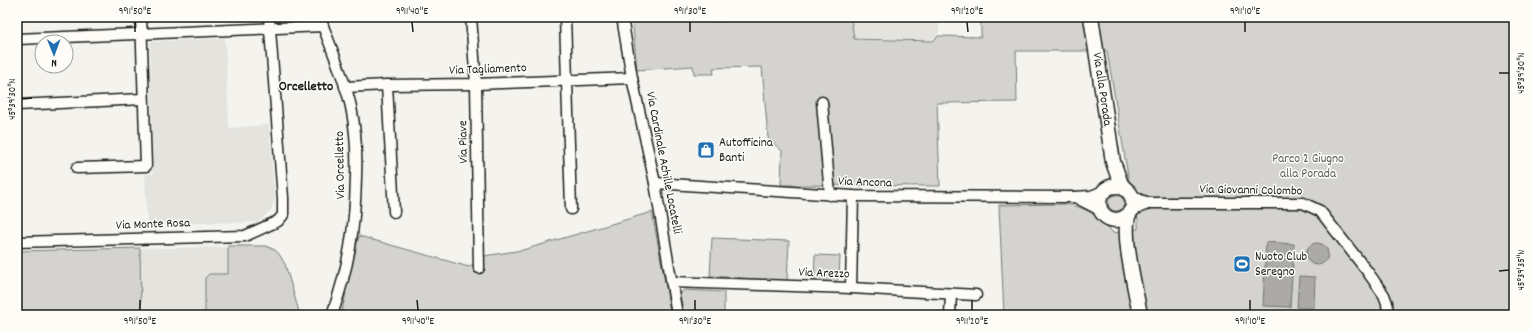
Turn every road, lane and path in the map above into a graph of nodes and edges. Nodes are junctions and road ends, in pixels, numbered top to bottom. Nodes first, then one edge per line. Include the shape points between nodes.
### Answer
1 (140, 17) edge
2 (268, 17) edge
3 (471, 17) edge
4 (565, 17) edge
5 (622, 17) edge
6 (1091, 17) edge
7 (321, 22) edge
8 (270, 29) junction
9 (141, 34) junction
10 (17, 39) edge
11 (632, 78) junction
12 (566, 80) junction
13 (476, 84) junction
14 (387, 85) junction
15 (345, 87) junction
16 (143, 99) junction
17 (822, 102) dead end
18 (17, 105) edge
19 (1113, 162) junction
20 (77, 168) dead end
21 (656, 184) junction
22 (1106, 190) junction
23 (1128, 192) junction
24 (830, 195) junction
25 (853, 196) junction
26 (1073, 197) junction
27 (1150, 203) junction
28 (571, 209) dead end
29 (394, 212) dead end
30 (1129, 213) junction
31 (1104, 214) junction
32 (17, 242) edge
33 (1128, 244) junction
34 (479, 268) dead end
35 (671, 282) junction
36 (851, 288) junction
37 (951, 294) junction
38 (976, 295) dead end
39 (1386, 303) junction
40 (332, 315) edge
41 (677, 315) edge
42 (950, 315) edge
43 (1140, 315) edge
44 (1388, 315) edge
45 (1391, 315) edge

1 - 9 street
2 - 8 street
3 - 13 street, Via Piave
4 - 12 street
5 - 11 street, Via Cardinale Achille Locatelli
6 - 19 street, Via alla Porada
7 - 8 street
7 - 15 street, Via Orcelletto
8 - 9 street
8 - 32 street, Via Monte Rosa via 283,192 283,215 278,221 245,236
9 - 10 street
9 - 16 street
11 - 12 street, Via Tagliamento
11 - 21 street, Via Cardinale Achille Locatelli
12 - 13 street, Via Tagliamento
12 - 28 street
13 - 14 street, Via Tagliamento
13 - 34 street, Via Piave
14 - 15 street, Via Tagliamento
14 - 29 street
15 - 40 street, Via Orcelletto via 351,106 357,149 354,220 347,267
16 - 18 street
16 - 20 street via 146,166
17 - 24 street
19 - 22 street, Via alla Porada via 1111,180
19 - 23 street, Via alla Porada via 1121,184
21 - 24 street, Via Ancona
21 - 35 street, Via Cardinale Achille Locatelli
22 - 23 street via 1117,186
22 - 26 street, Via Ancona via 1091,196
22 - 31 street via 1100,199 1100,208
23 - 27 street, Via Giovanni Colombo
23 - 30 street via 1133,204
24 - 25 street, Via Ancona
25 - 26 street, Via Ancona
25 - 36 street
26 - 31 street, Via Ancona
27 - 30 street, Via Giovanni Colombo
27 - 39 street, Via Giovanni Colombo via 1303,203 1320,210 1367,271 1384,295
30 - 31 street via 1118,219
30 - 33 street via 1126,226
31 - 33 street
33 - 43 street
35 - 36 street, Via Arezzo
35 - 41 street, Via Cardinale Achille Locatelli
36 - 37 street, Via Arezzo
37 - 38 street, Via Arezzo
37 - 42 street
39 - 44 street, Via Giovanni Colombo
39 - 45 street

